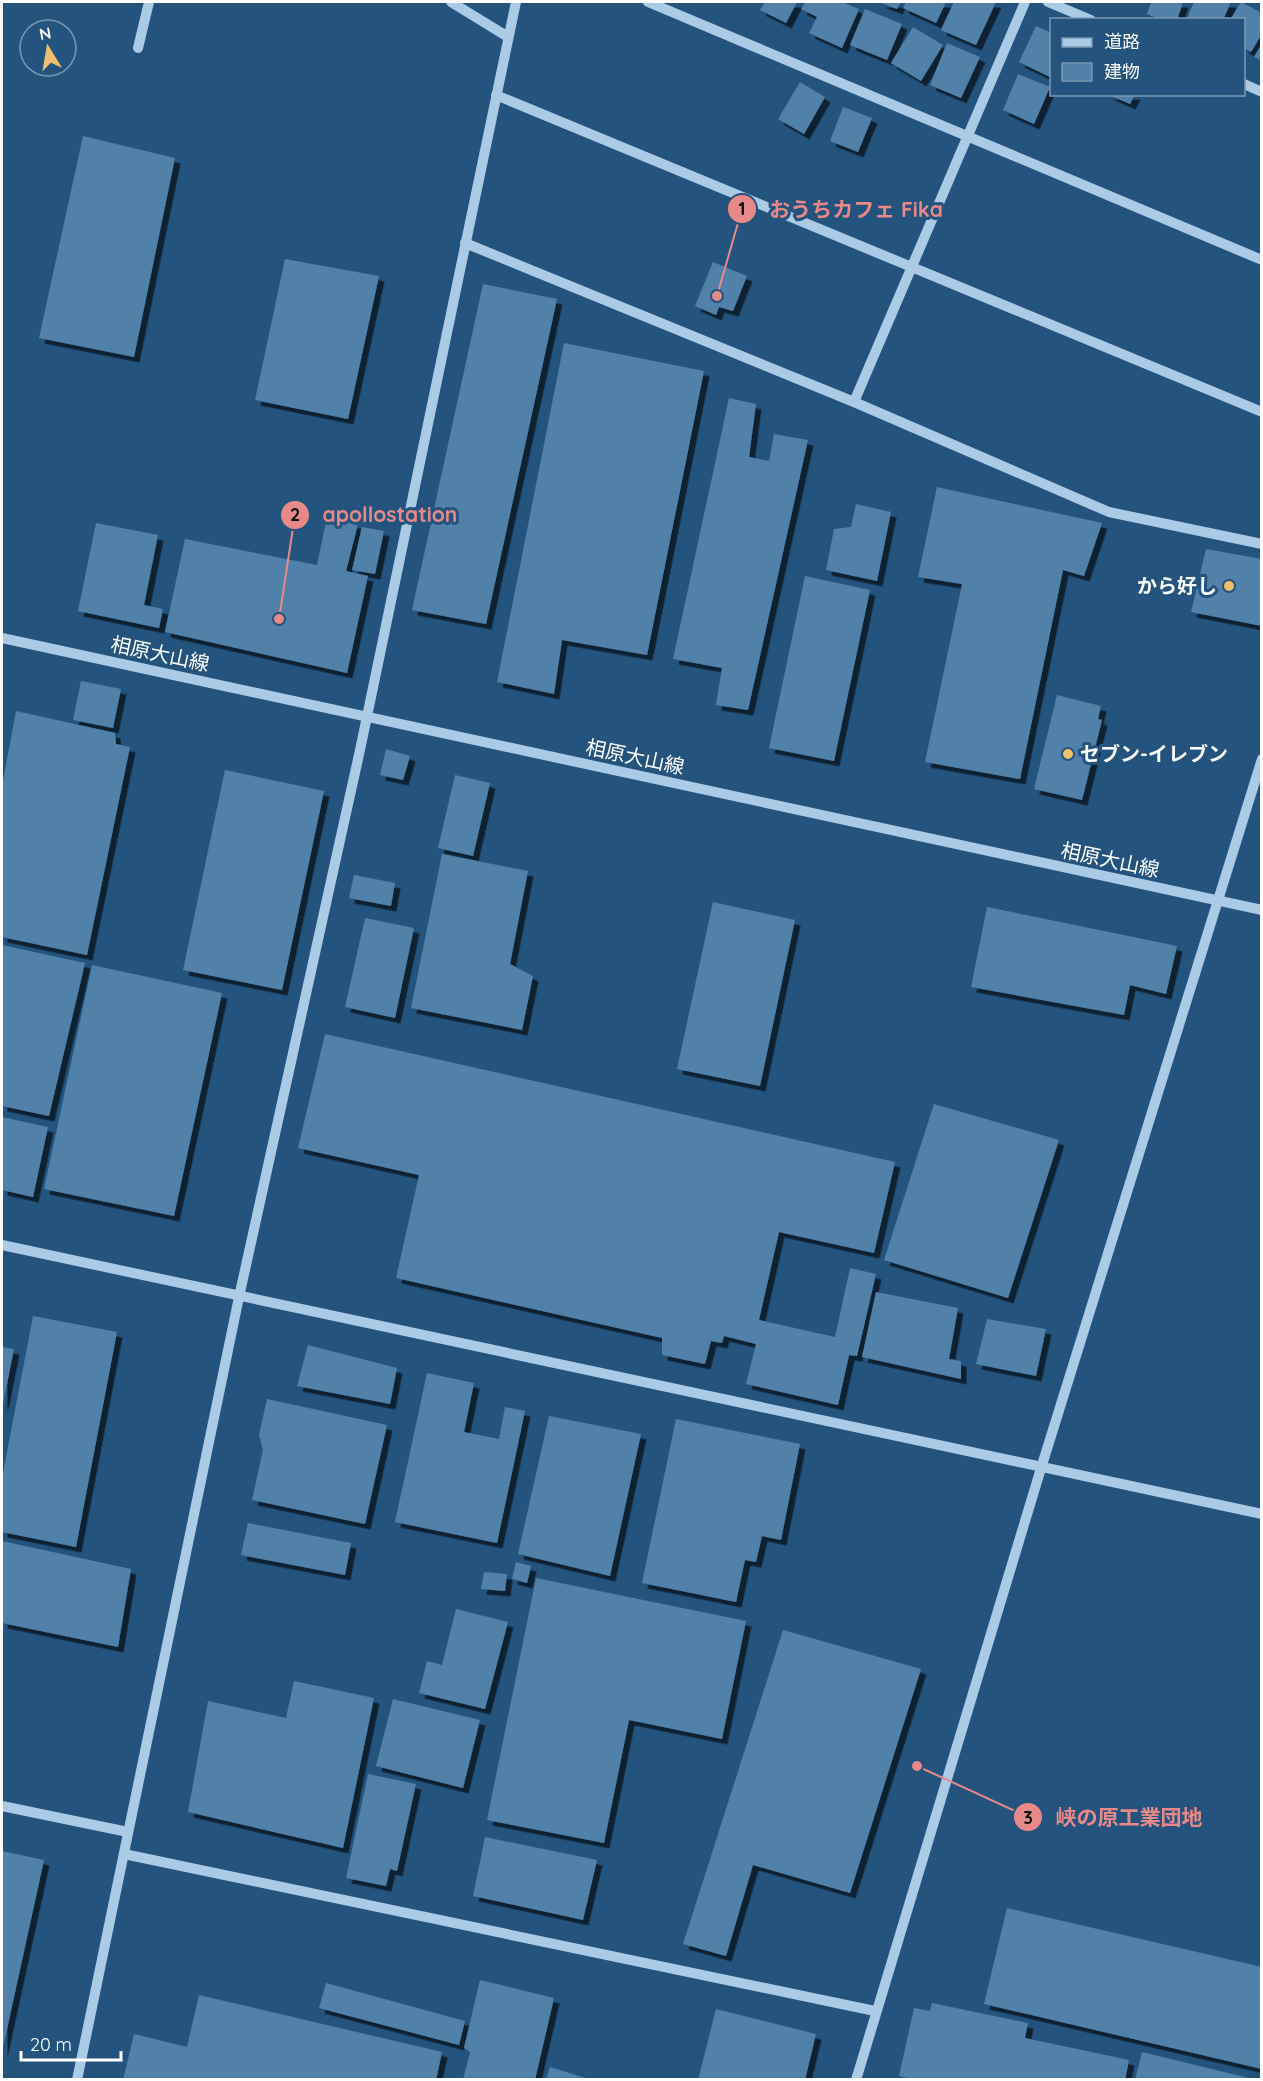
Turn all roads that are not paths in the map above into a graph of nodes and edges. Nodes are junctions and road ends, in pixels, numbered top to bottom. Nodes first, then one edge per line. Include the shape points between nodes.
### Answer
1 (148, 2) edge
2 (451, 2) edge
3 (516, 2) edge
4 (648, 2) edge
5 (1025, 2) edge
6 (1048, 2) edge
7 (1086, 18) edge
8 (508, 37) junction
9 (138, 48) dead end
10 (1245, 84) edge
11 (1262, 92) edge
12 (496, 95) junction
13 (968, 136) junction
14 (465, 243) junction
15 (1262, 260) edge
16 (912, 266) junction
17 (854, 402) junction
18 (1262, 412) edge
19 (1262, 544) edge
20 (2, 638) edge
21 (366, 718) junction
22 (1262, 759) edge
23 (1218, 902) junction
24 (1262, 910) edge
25 (2, 1245) edge
26 (239, 1297) junction
27 (1042, 1465) junction
28 (1262, 1514) edge
29 (2, 1806) edge
30 (128, 1832) junction
31 (124, 1854) junction
32 (875, 2011) junction
33 (77, 2079) edge
34 (856, 2079) edge

1 - 9 street
2 - 8 street
3 - 8 street
4 - 13 street
5 - 13 street
6 - 7 street
8 - 12 street
10 - 11 street
12 - 14 street
12 - 16 street
13 - 15 street
13 - 16 street
14 - 17 street
14 - 21 street
16 - 17 street
16 - 18 street
17 - 19 street via 1109,512
20 - 21 street, 相原大山線
21 - 23 street, 相原大山線
21 - 26 street
22 - 23 street
23 - 24 street, 相原大山線
23 - 27 street
25 - 26 street
26 - 27 street
26 - 30 street
27 - 28 street
27 - 32 street
29 - 30 street
30 - 31 street
31 - 32 street
31 - 33 street
32 - 34 street

